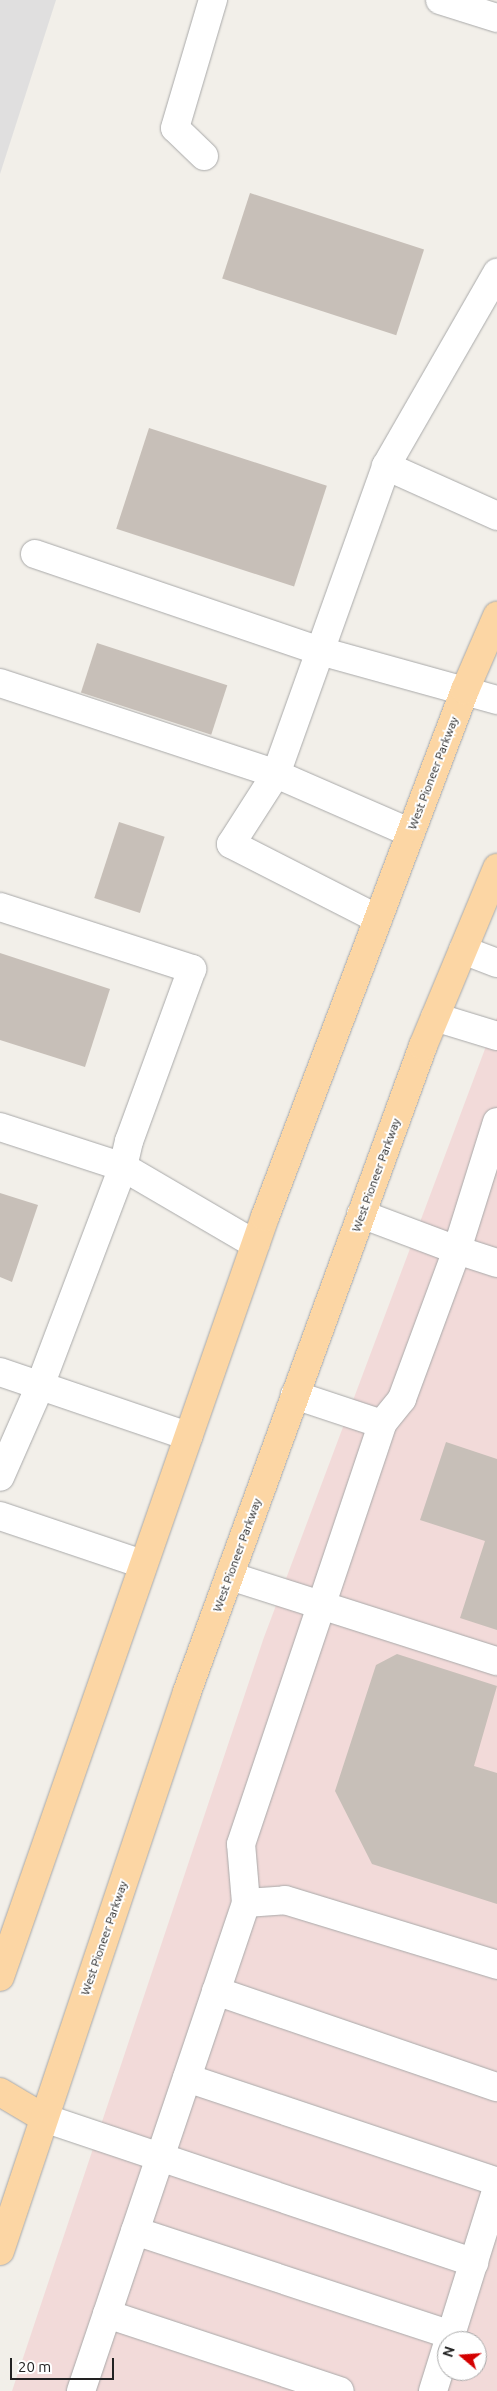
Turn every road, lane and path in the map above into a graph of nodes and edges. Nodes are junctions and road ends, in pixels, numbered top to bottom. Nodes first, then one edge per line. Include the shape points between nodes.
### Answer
1 (213, 0) edge
2 (440, 0) edge
3 (497, 18) edge
4 (204, 156) dead end
5 (497, 273) edge
6 (386, 466) junction
7 (497, 516) edge
8 (35, 554) dead end
9 (497, 616) edge
10 (320, 651) junction
11 (0, 683) edge
12 (465, 690) junction
13 (497, 700) edge
14 (276, 774) junction
15 (411, 832) junction
16 (497, 868) edge
17 (0, 907) edge
18 (378, 919) junction
19 (463, 950) junction
20 (497, 963) edge
21 (435, 1016) junction
22 (497, 1036) edge
23 (497, 1122) edge
24 (0, 1127) edge
25 (123, 1167) junction
26 (361, 1214) junction
27 (255, 1244) junction
28 (457, 1250) junction
29 (497, 1263) edge
30 (0, 1372) edge
31 (40, 1386) junction
32 (295, 1395) junction
33 (382, 1424) junction
34 (188, 1436) junction
35 (0, 1477) edge
36 (0, 1516) edge
37 (143, 1564) junction
38 (230, 1576) junction
39 (323, 1605) junction
40 (497, 1661) edge
41 (246, 1903) junction
42 (497, 1965) edge
43 (0, 1977) edge
44 (216, 1991) junction
45 (187, 2078) junction
46 (497, 2087) edge
47 (0, 2092) edge
48 (44, 2118) junction
49 (160, 2155) junction
50 (497, 2182) edge
51 (497, 2188) edge
52 (134, 2231) junction
53 (0, 2251) edge
54 (474, 2263) junction
55 (107, 2314) junction
56 (452, 2331) edge
57 (437, 2337) edge
58 (437, 2378) edge
59 (81, 2391) edge
60 (340, 2391) edge
61 (433, 2391) edge

1 - 4 street via 175,128
2 - 3 street
5 - 6 street
6 - 7 street
6 - 10 street
8 - 10 street
9 - 12 main road, West Pioneer Parkway
10 - 12 street
10 - 14 street
11 - 14 street
12 - 13 street
12 - 15 main road, West Pioneer Parkway
14 - 15 street
14 - 18 street via 231,844
15 - 18 main road, West Pioneer Parkway
16 - 19 main road, West Pioneer Parkway
17 - 25 street via 192,968 129,1141
18 - 27 main road, West Pioneer Parkway
19 - 20 street
19 - 21 main road, West Pioneer Parkway
21 - 22 street
21 - 26 main road, West Pioneer Parkway
23 - 28 street
24 - 25 street
25 - 27 street
25 - 31 street
26 - 28 street
26 - 32 main road, West Pioneer Parkway
27 - 34 main road, West Pioneer Parkway
28 - 29 street
28 - 33 street via 402,1400
30 - 31 street
31 - 34 street
31 - 35 street
32 - 33 street
32 - 38 main road, West Pioneer Parkway
33 - 39 street
34 - 37 main road, West Pioneer Parkway
36 - 37 street
37 - 43 main road, West Pioneer Parkway
38 - 39 street
38 - 48 main road, West Pioneer Parkway via 184,1701
39 - 40 street
39 - 41 street via 241,1844
41 - 42 street via 285,1900
41 - 44 street
44 - 45 street
44 - 46 street
45 - 49 street
45 - 50 street
47 - 48 main road
48 - 49 street
48 - 53 main road, West Pioneer Parkway
49 - 52 street
49 - 54 street
51 - 54 street
52 - 55 street
52 - 57 street
54 - 56 street
55 - 59 street
55 - 60 street
58 - 61 street

